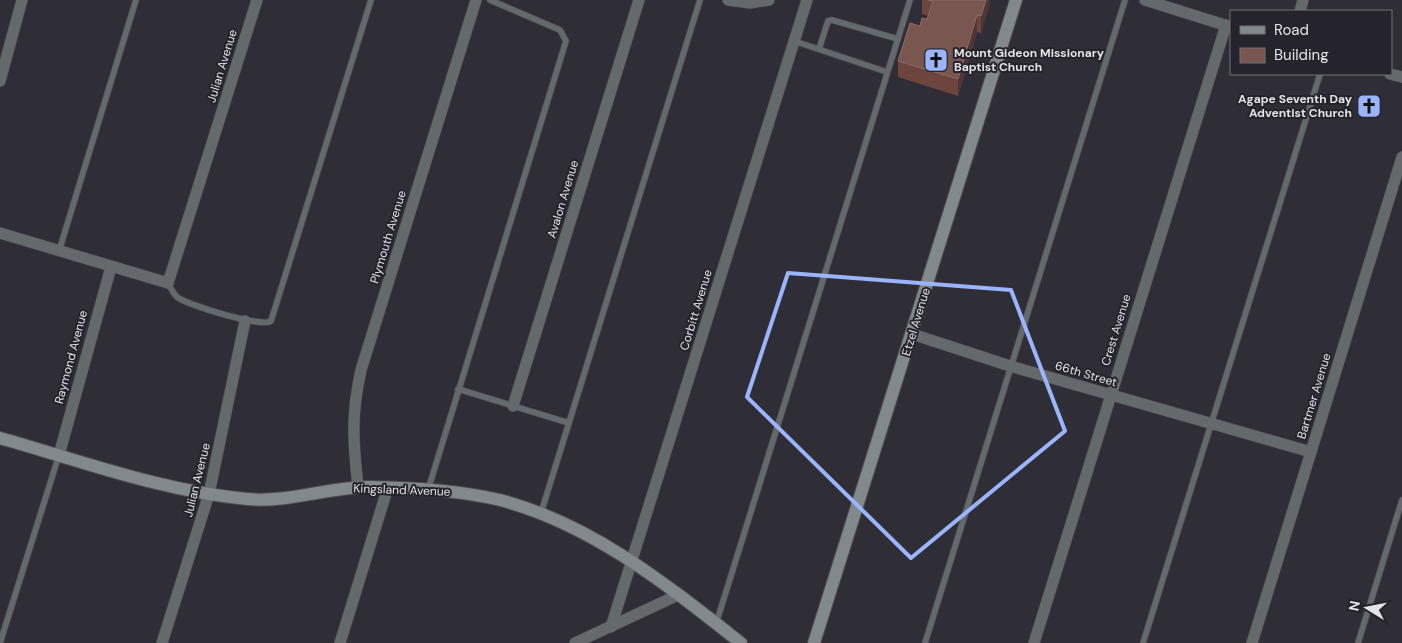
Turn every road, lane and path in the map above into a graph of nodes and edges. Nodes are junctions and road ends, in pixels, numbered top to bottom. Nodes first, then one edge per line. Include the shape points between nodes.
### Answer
1 (22, 0) edge
2 (136, 0) edge
3 (257, 0) edge
4 (371, 0) edge
5 (476, 0) edge
6 (490, 0) edge
7 (639, 0) edge
8 (700, 0) edge
9 (728, 0) edge
10 (768, 0) edge
11 (807, 0) edge
12 (910, 0) edge
13 (1016, 0) edge
14 (1125, 0) edge
15 (1144, 0) edge
16 (1161, 2) edge
17 (1228, 26) edge
18 (898, 39) junction
19 (794, 41) junction
20 (819, 49) junction
21 (887, 72) junction
22 (1320, 75) edge
23 (0, 81) edge
24 (1402, 157) edge
25 (0, 233) edge
26 (59, 251) junction
27 (110, 267) junction
28 (168, 283) junction
29 (245, 320) junction
30 (912, 334) junction
31 (1010, 366) junction
32 (458, 389) junction
33 (1110, 395) junction
34 (513, 406) junction
35 (1212, 422) junction
36 (569, 423) junction
37 (0, 438) edge
38 (1310, 452) junction
39 (59, 455) junction
40 (358, 487) junction
41 (388, 487) junction
42 (428, 490) junction
43 (210, 494) junction
44 (1402, 500) edge
45 (541, 513) junction
46 (632, 560) junction
47 (678, 595) junction
48 (716, 624) junction
49 (612, 628) junction
50 (0, 643) edge
51 (162, 643) edge
52 (340, 643) edge
53 (575, 643) edge
54 (741, 643) edge
55 (814, 643) edge
56 (925, 643) edge
57 (1034, 643) edge
58 (1144, 643) edge
59 (1252, 643) edge
60 (1358, 643) edge

1 - 23 street
2 - 26 lane
3 - 28 street, Julian Avenue
4 - 29 lane via 271,321 264,324
5 - 40 street, Plymouth Avenue via 361,370 352,433
6 - 32 lane via 560,30 566,41
7 - 34 street, Avalon Avenue
8 - 36 lane
9 - 10 street via 750,3
11 - 19 street, Corbitt Avenue
12 - 18 lane
13 - 30 street, Etzel Avenue
14 - 31 lane
15 - 16 street
16 - 17 street
17 - 33 street, Crest Avenue
18 - 20 lane via 832,20 828,21
18 - 21 lane
19 - 20 lane
19 - 46 street, Corbitt Avenue
20 - 21 lane
21 - 48 lane
22 - 35 lane
24 - 38 street, Bartmer Avenue
25 - 26 street
26 - 27 street
27 - 28 street
27 - 39 street, Raymond Avenue
28 - 29 lane via 179,298
29 - 43 street, Julian Avenue
30 - 31 street, 66th Street
30 - 55 street, Etzel Avenue
31 - 33 street, 66th Street
31 - 56 lane
32 - 34 lane
32 - 42 lane
33 - 35 street, 66th Street
33 - 57 street, Crest Avenue
34 - 36 lane
35 - 38 street, 66th Street
35 - 58 lane
36 - 45 lane
37 - 39 street, Kingsland Avenue
38 - 59 street, Bartmer Avenue
39 - 43 street, Kingsland Avenue via 141,480
39 - 50 lane
40 - 41 street, Kingsland Avenue
40 - 43 street, Kingsland Avenue via 249,499
41 - 42 street, Kingsland Avenue
41 - 52 street
42 - 45 street, Kingsland Avenue via 500,500
43 - 51 street, Julian Avenue
44 - 60 lane
45 - 46 street, Kingsland Avenue
46 - 47 street, Kingsland Avenue
46 - 49 street, Corbitt Avenue
47 - 48 street, Kingsland Avenue
47 - 49 street
48 - 54 street, Kingsland Avenue
49 - 53 street

